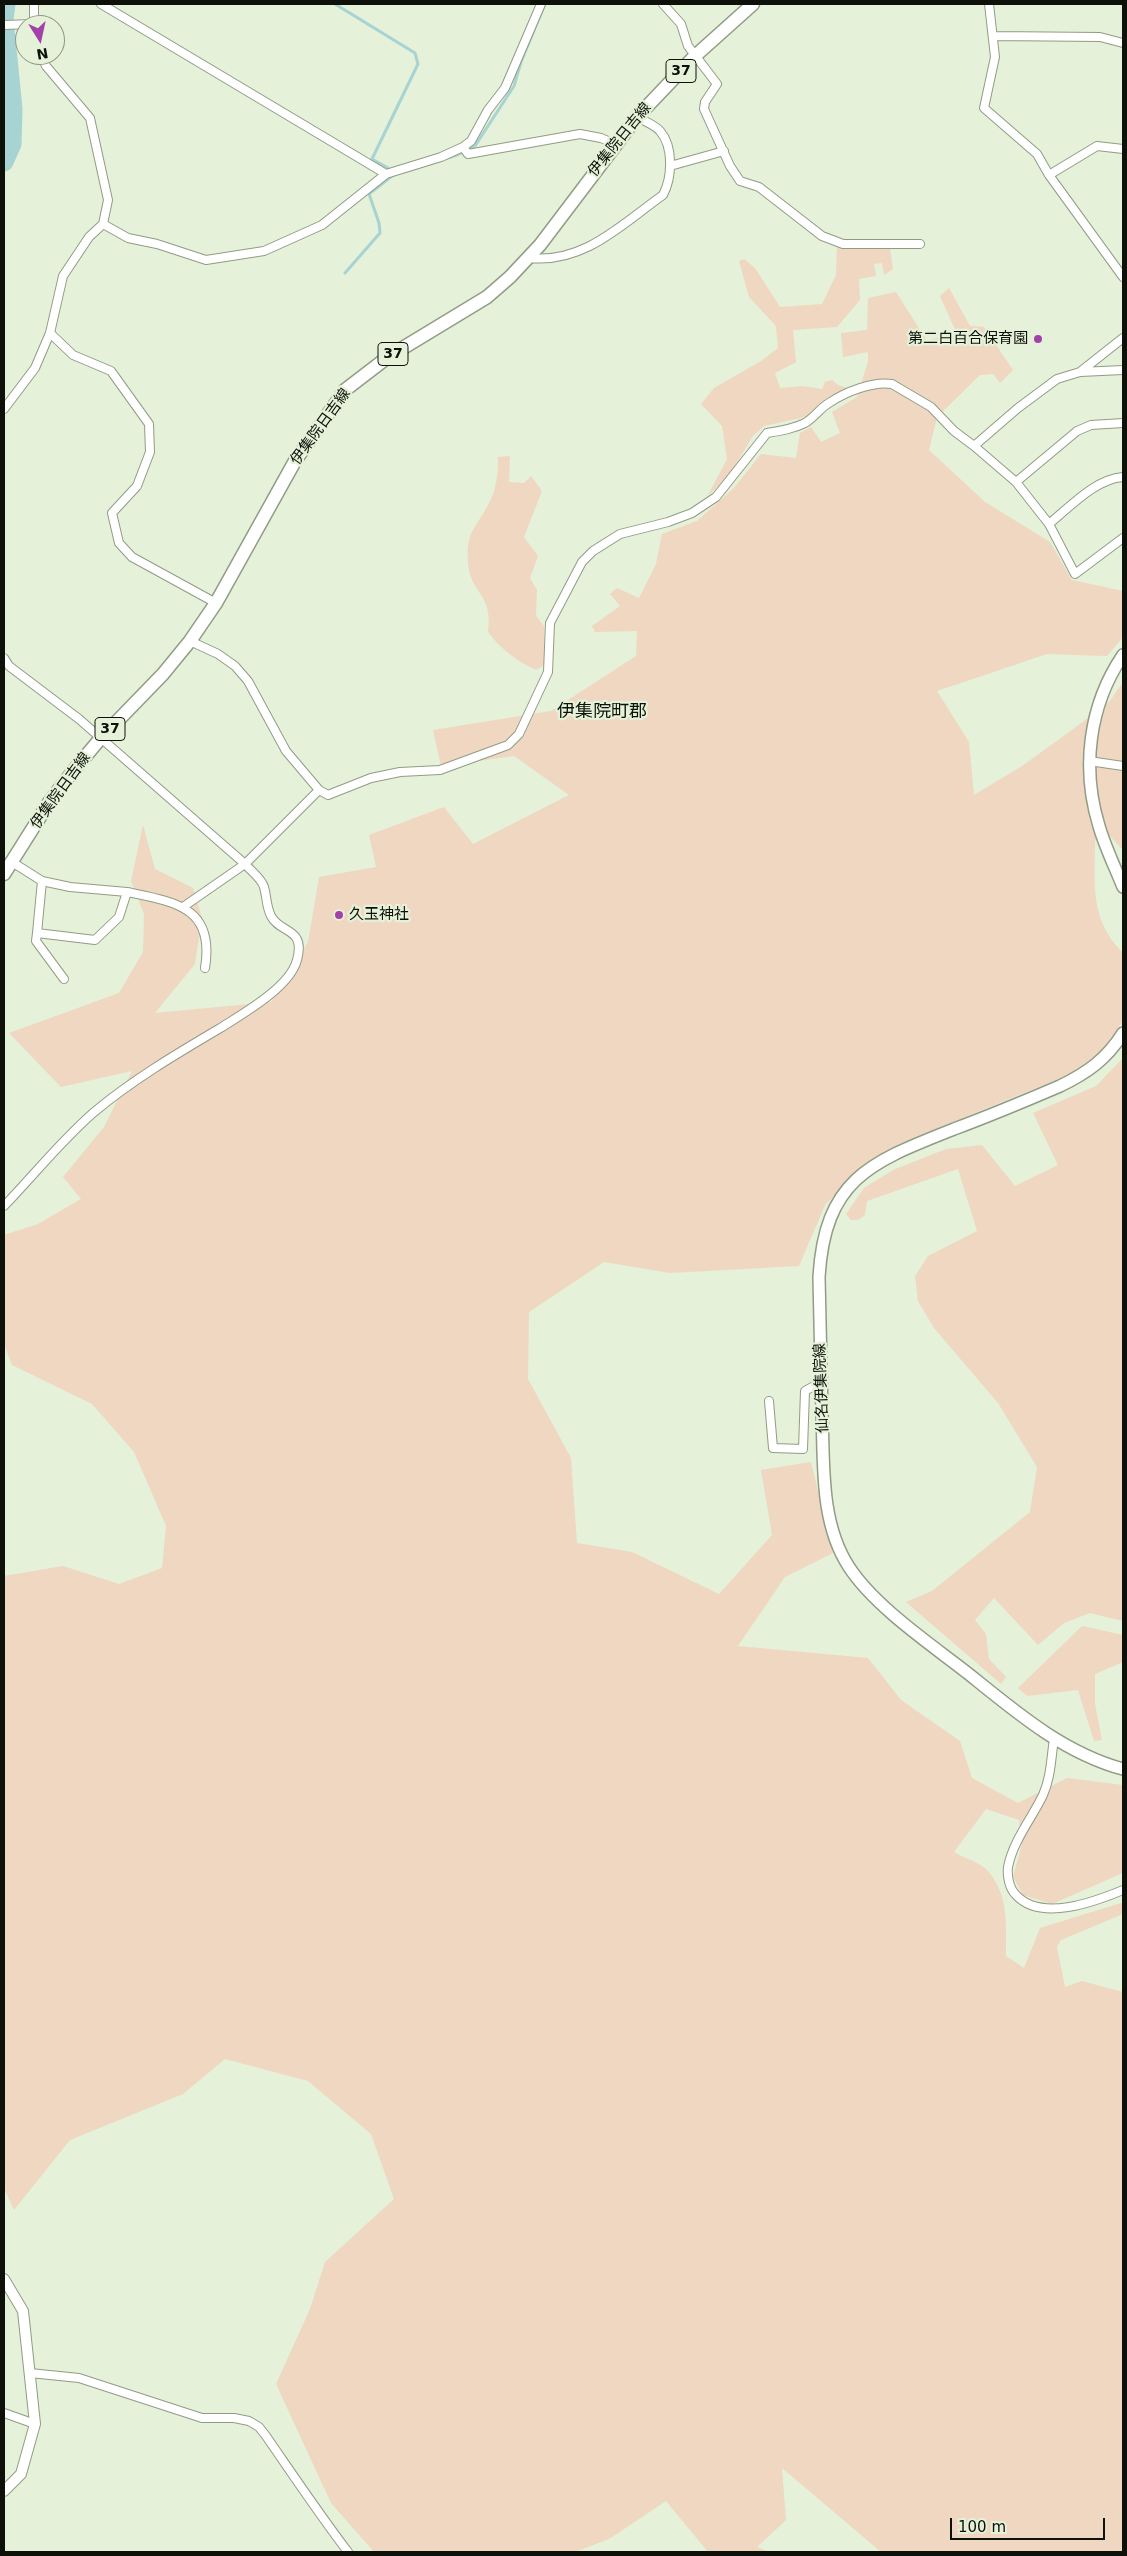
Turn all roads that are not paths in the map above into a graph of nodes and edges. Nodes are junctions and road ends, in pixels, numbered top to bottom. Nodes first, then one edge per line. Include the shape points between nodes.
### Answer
1 (100, 4) edge
2 (540, 4) edge
3 (662, 4) edge
4 (754, 4) edge
5 (989, 4) edge
6 (994, 36) junction
7 (1123, 43) edge
8 (695, 56) junction
9 (46, 65) edge
10 (636, 117) junction
11 (615, 144) junction
12 (1123, 149) edge
13 (465, 150) junction
14 (724, 151) junction
15 (670, 166) junction
16 (386, 174) junction
17 (1049, 175) junction
18 (102, 224) junction
19 (920, 244) dead end
20 (529, 258) junction
21 (1123, 277) edge
22 (50, 333) junction
23 (1123, 338) edge
24 (1123, 370) edge
25 (1080, 372) junction
26 (4, 409) edge
27 (1123, 423) edge
28 (974, 446) junction
29 (1123, 477) edge
30 (1016, 482) junction
31 (1049, 524) junction
32 (1123, 538) edge
33 (216, 603) junction
34 (190, 641) junction
35 (1123, 655) edge
36 (4, 658) edge
37 (100, 739) junction
38 (1089, 761) junction
39 (1123, 766) edge
40 (319, 790) junction
41 (12, 862) junction
42 (244, 864) junction
43 (4, 874) edge
44 (42, 881) junction
45 (1123, 886) edge
46 (127, 892) junction
47 (183, 907) junction
48 (37, 933) junction
49 (205, 968) dead end
50 (64, 979) dead end
51 (1123, 1033) edge
52 (4, 1206) edge
53 (821, 1382) junction
54 (769, 1402) dead end
55 (1054, 1739) junction
56 (1123, 1769) edge
57 (1123, 1890) edge
58 (4, 2279) edge
59 (30, 2373) junction
60 (4, 2412) edge
61 (35, 2424) junction
62 (4, 2491) edge
63 (348, 2552) edge

1 - 16 street
2 - 13 street via 505,88
3 - 8 street via 681,24
4 - 8 main road, 伊集院日吉線 / 37
5 - 6 street
6 - 7 street via 1100,37
6 - 17 street via 995,67 984,108 1037,154
8 - 10 main road, 伊集院日吉線 / 37
8 - 14 street via 716,84 704,109
9 - 18 street via 83,107 94,129 108,200
10 - 11 main road, 伊集院日吉線 / 37
10 - 15 street via 659,130
11 - 13 street via 580,134 468,154
11 - 20 main road, 伊集院日吉線 / 37
12 - 17 street via 1097,146
13 - 16 street
14 - 15 street
14 - 19 street via 740,181 759,187 822,236 843,244
15 - 20 street via 664,195 592,247 542,260
16 - 18 street via 322,225 264,251 206,260 128,238
17 - 21 street
18 - 22 street via 63,276
20 - 33 main road, 伊集院日吉線 / 37 via 487,297 388,357 346,390 295,461
22 - 26 street via 35,368
22 - 33 street via 73,355 111,371 149,424 150,452 137,486 112,514 119,543 132,557
23 - 25 street
24 - 25 street
25 - 28 street via 1057,379
27 - 30 street via 1091,425 1077,431
28 - 30 street
28 - 40 street via 954,431 932,407 885,383 851,392 828,403 807,422 792,429 767,433 716,497 692,513 620,534 582,562 550,623 548,672 520,734 508,745 440,770 400,772 372,778 328,795
29 - 31 street via 1111,478 1098,485
30 - 31 street
31 - 32 street via 1075,574
33 - 34 main road, 伊集院日吉線 / 37
34 - 37 main road, 伊集院日吉線 / 37
34 - 40 street via 218,654 242,674 286,751
35 - 38 main road via 1102,692 1094,720
36 - 37 street via 9,666
37 - 41 main road, 伊集院日吉線 / 37 via 50,801
37 - 42 street
38 - 39 street
38 - 45 main road via 1099,827
40 - 42 street
41 - 43 main road, 伊集院日吉線 / 37
41 - 44 street
42 - 47 street
42 - 52 street via 264,886 272,919 297,939 297,962 282,984 246,1012 160,1065 94,1112 57,1147
44 - 46 street
44 - 48 street
46 - 47 street
46 - 48 street via 119,917 95,940
47 - 49 street via 200,921 208,954
48 - 50 street via 36,941
51 - 53 main road, 仙名伊集院線 via 1108,1054 1084,1074 897,1152 862,1172 851,1183 829,1222 820,1258
53 - 54 street via 805,1391 803,1450 773,1448
53 - 55 main road, 仙名伊集院線 via 826,1502 835,1538 849,1567 888,1609
55 - 56 main road, 仙名伊集院線 via 1088,1757
55 - 57 street via 1050,1776 1043,1796 1008,1866 1008,1880 1013,1893 1023,1903 1045,1910 1094,1902
58 - 59 street via 23,2310
59 - 61 street
59 - 63 street via 79,2378 202,2418 249,2421 266,2436
60 - 61 street
61 - 62 street via 21,2474

